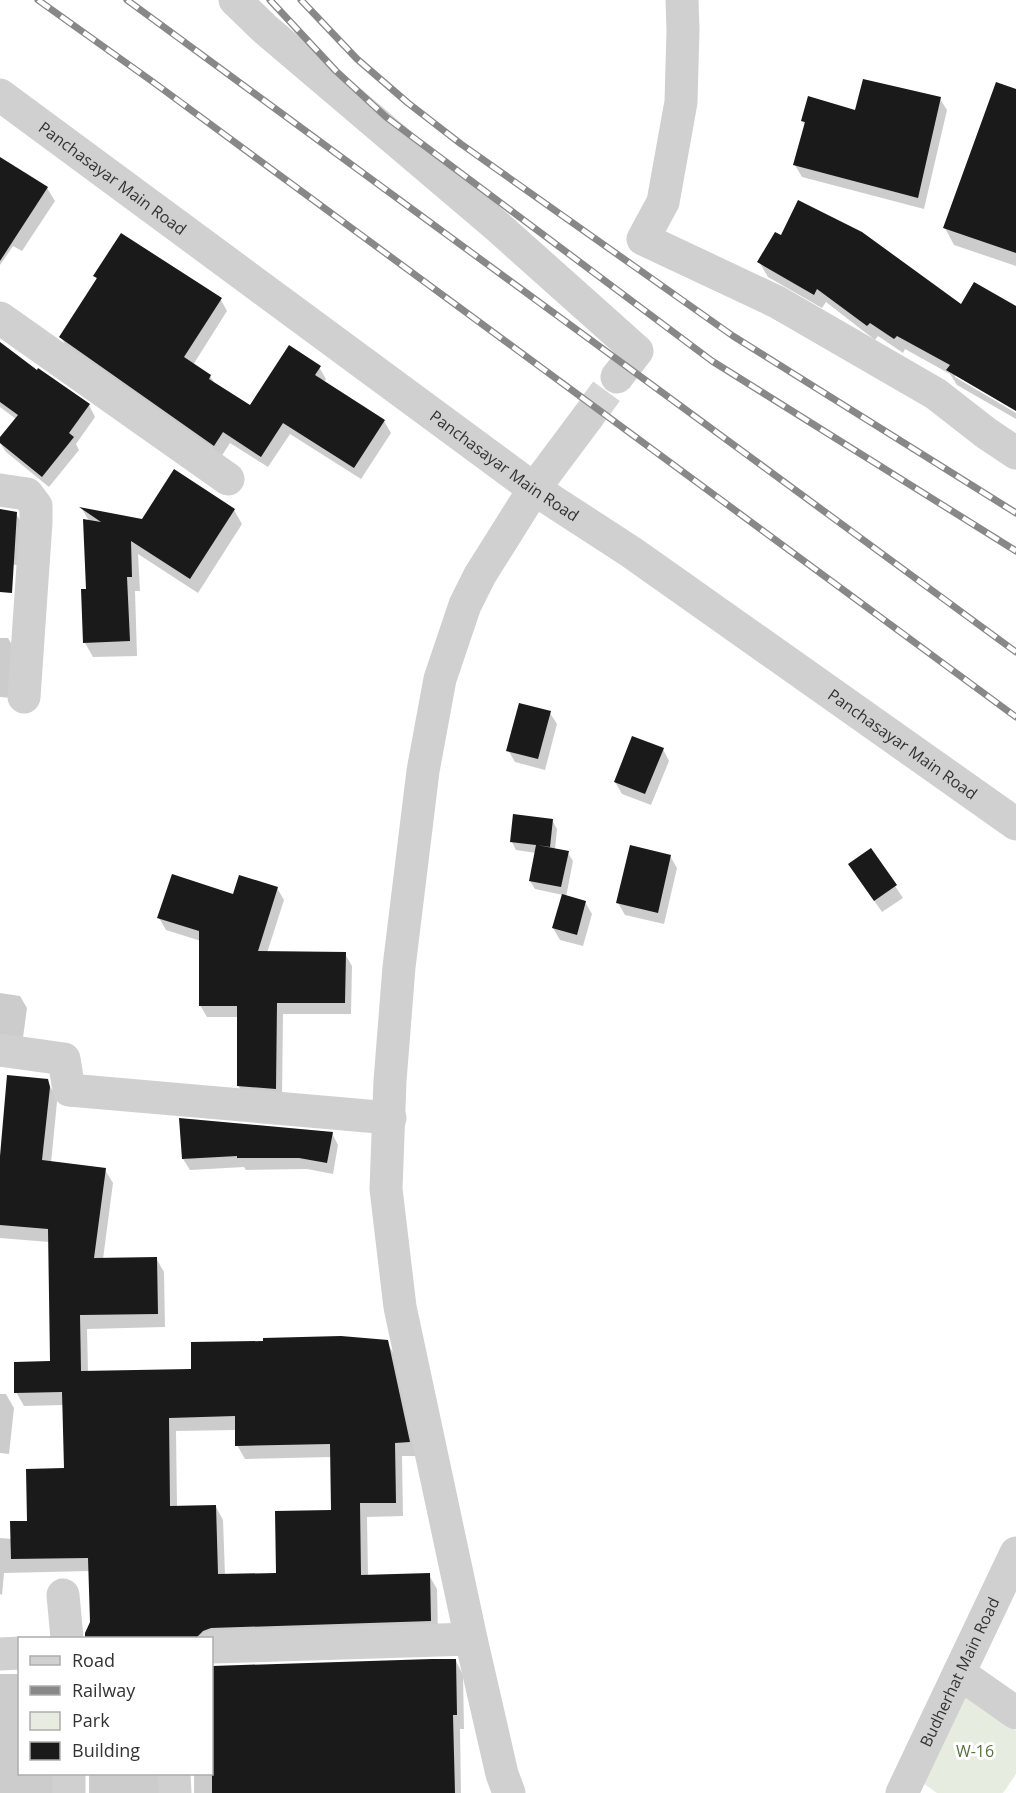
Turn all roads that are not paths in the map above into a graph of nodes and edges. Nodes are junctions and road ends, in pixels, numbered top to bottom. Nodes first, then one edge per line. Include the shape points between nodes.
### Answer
1 (235, 0) edge
2 (682, 0) edge
3 (0, 95) edge
4 (0, 318) edge
5 (617, 377) tunnel mouth
6 (587, 418) tunnel mouth
7 (1016, 453) edge
8 (228, 479) dead end
9 (534, 489) junction
10 (0, 490) edge
11 (24, 697) dead end
12 (1016, 824) edge
13 (0, 1050) edge
14 (390, 1118) junction
15 (1016, 1553) edge
16 (63, 1595) dead end
17 (66, 1637) edge
18 (471, 1639) junction
19 (213, 1647) edge
20 (18, 1653) edge
21 (0, 1654) edge
22 (959, 1673) junction
23 (1016, 1713) edge
24 (69, 1775) edge
25 (174, 1775) edge
26 (69, 1793) edge
27 (176, 1793) edge
28 (509, 1793) edge
29 (902, 1793) edge

1 - 5 street via 637,351
2 - 7 street via 681,102 663,202 643,239 777,302 936,394
3 - 9 street, Panchasayar Main Road
4 - 8 street
6 - 9 street
9 - 12 street, Panchasayar Main Road via 631,552
9 - 14 street via 465,605 440,679 423,771 399,967
10 - 11 street via 27,494 36,506
13 - 14 street via 64,1059 69,1090
14 - 18 street via 386,1189 400,1306
15 - 22 street, Budherhat Main Road
16 - 17 street
18 - 19 street
18 - 28 street
20 - 21 street
22 - 23 street
22 - 29 street, Budherhat Main Road
24 - 26 street
25 - 27 street

